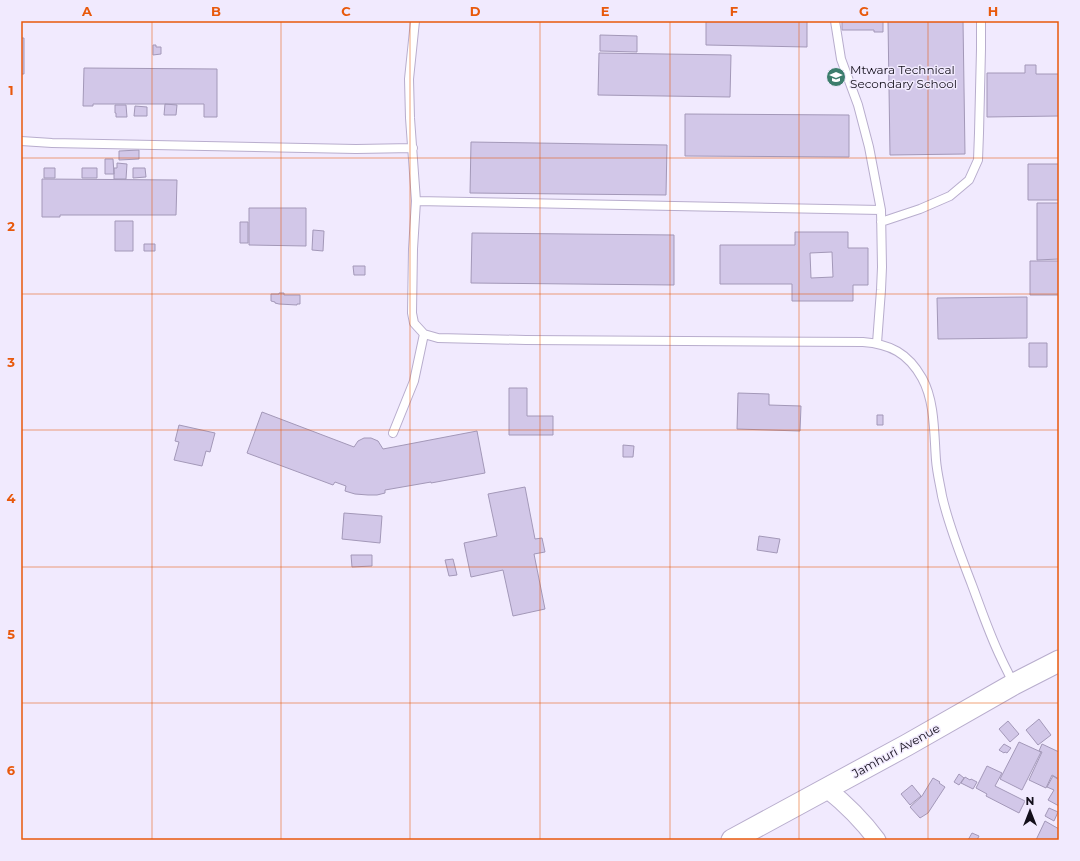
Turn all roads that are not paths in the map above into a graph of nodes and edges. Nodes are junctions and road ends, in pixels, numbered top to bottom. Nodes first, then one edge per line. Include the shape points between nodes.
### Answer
1 (415, 21) edge
2 (834, 21) edge
3 (980, 21) edge
4 (21, 141) edge
5 (413, 148) junction
6 (416, 201) junction
7 (880, 210) junction
8 (881, 222) junction
9 (424, 334) junction
10 (877, 343) junction
11 (392, 433) dead end
12 (1059, 661) edge
13 (1014, 684) junction
14 (827, 789) junction
15 (732, 840) edge
16 (877, 840) edge

1 - 5 lane via 409,79
2 - 7 lane via 842,59 869,148
3 - 8 lane via 982,49 978,160 969,180 950,196
4 - 5 lane via 356,149
5 - 6 lane
6 - 7 lane
6 - 9 lane via 412,313 414,323
7 - 8 lane
8 - 10 lane via 881,290
9 - 10 lane via 438,338 533,340
9 - 11 lane via 414,381
10 - 13 lane via 892,348 912,363 928,390 938,479 956,544 999,655
12 - 13 street, Jamhuri Avenue
13 - 14 street, Jamhuri Avenue
14 - 15 street, Jamhuri Avenue
14 - 16 street via 855,813

